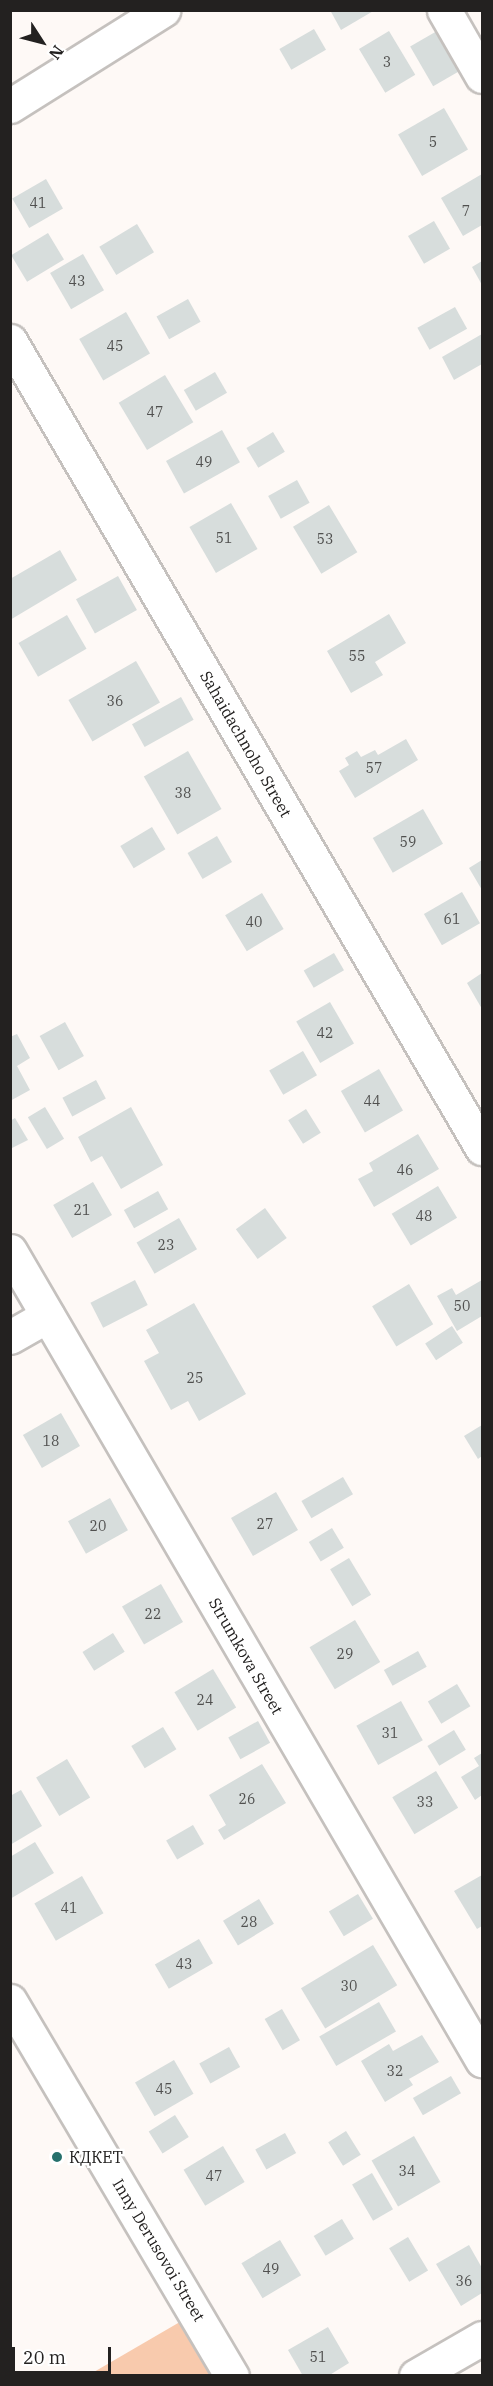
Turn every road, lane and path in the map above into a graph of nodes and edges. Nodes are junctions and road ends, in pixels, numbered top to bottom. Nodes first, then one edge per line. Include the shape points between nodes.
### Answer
1 (163, 10) edge
2 (444, 10) edge
3 (483, 76) edge
4 (10, 106) edge
5 (10, 341) edge
6 (483, 1148) edge
7 (10, 1251) edge
8 (47, 1316) junction
9 (10, 1337) edge
10 (10, 2001) edge
11 (483, 2060) edge
12 (483, 2337) edge
13 (232, 2376) edge
14 (416, 2376) edge

1 - 4 street
2 - 3 street
5 - 6 street, Sahaidachnoho Street
7 - 8 street, Strumkova Street
8 - 9 street
8 - 11 street, Strumkova Street
10 - 13 street, Inny Derusovoi Street
12 - 14 street

